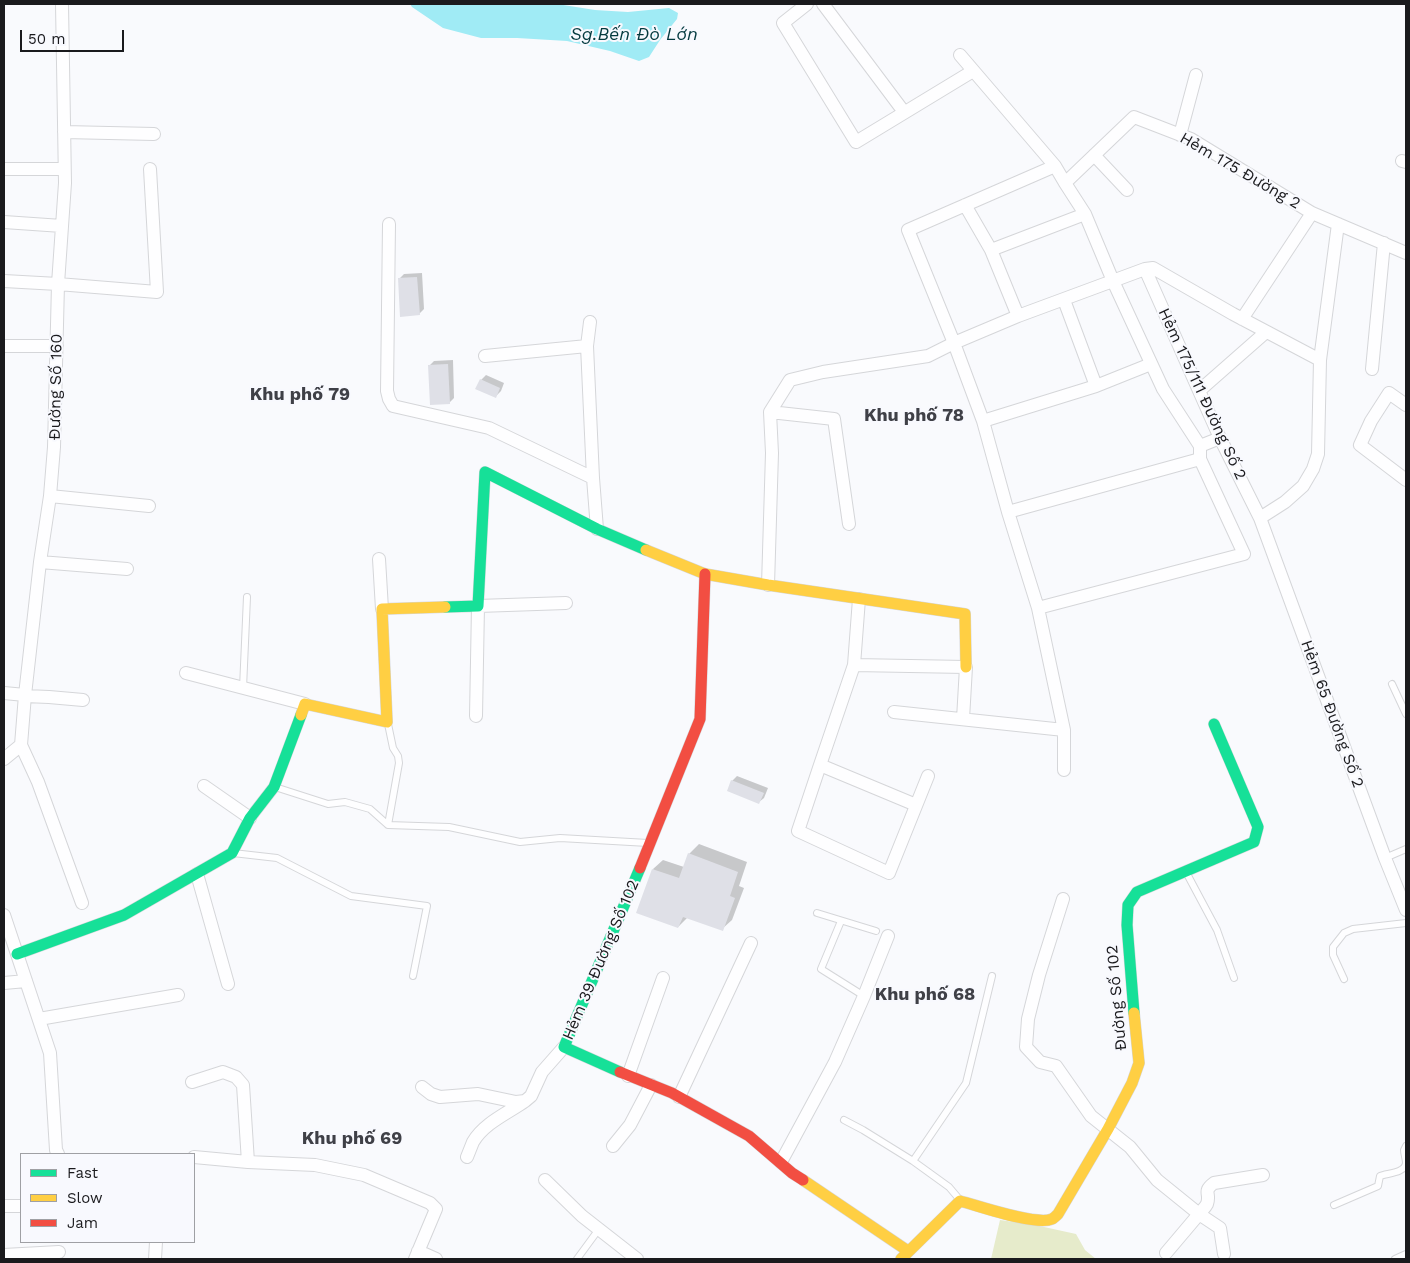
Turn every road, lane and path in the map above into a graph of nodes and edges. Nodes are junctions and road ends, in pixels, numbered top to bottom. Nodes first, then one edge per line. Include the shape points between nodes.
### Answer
1 (62, 4) edge
2 (807, 4) edge
3 (823, 4) edge
4 (960, 55) dead end
5 (973, 71) junction
6 (1196, 75) dead end
7 (904, 112) junction
8 (64, 132) junction
9 (154, 134) dead end
10 (1180, 135) junction
11 (1094, 155) junction
12 (1055, 166) junction
13 (4, 169) edge
14 (64, 169) junction
15 (150, 169) dead end
16 (1065, 183) junction
17 (1127, 190) dead end
18 (965, 205) junction
19 (1312, 213) junction
20 (1085, 214) junction
21 (4, 222) edge
22 (389, 224) dead end
23 (1338, 224) junction
24 (62, 226) junction
25 (1384, 243) junction
26 (991, 250) junction
27 (1406, 253) edge
28 (1143, 269) junction
29 (4, 281) edge
30 (1113, 281) junction
31 (58, 284) junction
32 (1064, 300) junction
33 (1018, 316) junction
34 (1242, 319) junction
35 (590, 322) dead end
36 (1266, 332) junction
37 (954, 343) junction
38 (4, 346) edge
39 (56, 346) junction
40 (587, 346) junction
41 (485, 356) dead end
42 (1320, 360) junction
43 (1151, 364) junction
44 (1372, 369) dead end
45 (1096, 386) junction
46 (1200, 390) junction
47 (1406, 405) edge
48 (770, 412) junction
49 (983, 421) junction
50 (1220, 438) junction
51 (1200, 446) junction
52 (1200, 460) junction
53 (593, 478) junction
54 (1406, 480) edge
55 (50, 496) junction
56 (149, 506) dead end
57 (1008, 512) junction
58 (1260, 518) junction
59 (849, 524) dead end
60 (597, 529) junction
61 (379, 559) dead end
62 (40, 562) junction
63 (128, 569) dead end
64 (705, 574) junction
65 (768, 585) junction
66 (246, 597) dead end
67 (859, 599) junction
68 (566, 603) dead end
69 (478, 606) junction
70 (1038, 608) junction
71 (382, 609) junction
72 (854, 665) junction
73 (966, 667) junction
74 (186, 672) dead end
75 (1392, 684) dead end
76 (243, 688) junction
77 (4, 693) edge
78 (25, 696) junction
79 (83, 700) dead end
80 (304, 704) junction
81 (894, 712) dead end
82 (1406, 714) edge
83 (476, 716) dead end
84 (964, 719) junction
85 (387, 722) junction
86 (1214, 724) dead end
87 (1064, 730) junction
88 (21, 746) junction
89 (4, 759) edge
90 (820, 765) junction
91 (1064, 770) dead end
92 (928, 776) dead end
93 (204, 786) dead end
94 (274, 787) junction
95 (916, 805) junction
96 (250, 818) junction
97 (388, 825) junction
98 (650, 844) junction
99 (1406, 849) edge
100 (232, 853) junction
101 (1385, 858) junction
102 (1186, 871) junction
103 (197, 874) junction
104 (1063, 899) dead end
105 (82, 903) dead end
106 (1406, 910) edge
107 (817, 913) dead end
108 (4, 915) edge
109 (841, 921) junction
110 (1406, 924) edge
111 (882, 934) joint
112 (751, 943) dead end
113 (17, 954) junction
114 (414, 976) dead end
115 (992, 976) dead end
116 (663, 978) dead end
117 (1234, 978) dead end
118 (1344, 979) dead end
119 (26, 981) junction
120 (4, 983) edge
121 (228, 984) dead end
122 (178, 995) dead end
123 (864, 996) junction
124 (39, 1019) junction
125 (564, 1047) junction
126 (628, 1076) junction
127 (192, 1082) dead end
128 (651, 1085) junction
129 (422, 1087) dead end
130 (679, 1097) junction
131 (525, 1101) junction
132 (844, 1120) dead end
133 (1108, 1129) junction
134 (613, 1146) dead end
135 (1406, 1146) edge
136 (58, 1153) edge
137 (467, 1157) dead end
138 (195, 1158) edge
139 (912, 1160) junction
140 (248, 1162) junction
141 (781, 1162) junction
142 (1263, 1175) dead end
143 (545, 1180) dead end
144 (960, 1201) junction
145 (1334, 1205) dead end
146 (4, 1206) edge
147 (20, 1206) edge
148 (1199, 1214) junction
149 (599, 1229) junction
150 (156, 1243) edge
151 (59, 1251) edge
152 (1166, 1253) dead end
153 (1224, 1254) dead end
154 (1406, 1254) edge
155 (4, 1255) edge
156 (417, 1255) edge
157 (905, 1255) edge
158 (154, 1259) edge
159 (436, 1259) edge
160 (577, 1259) edge
161 (637, 1259) edge
162 (1396, 1259) edge

1 - 8 street, Đường Số 160
2 - 7 street via 783,23 856,142
3 - 7 street
4 - 5 street
5 - 7 street
5 - 12 street
6 - 10 street
8 - 9 street
8 - 14 street, Đường Số 160
10 - 11 street, Hẻm 175 Đường 2 via 1134,117
10 - 19 street, Hẻm 175 Đường 2
11 - 16 street, Hẻm 175 Đường 2
11 - 17 street
12 - 16 street
12 - 18 street
13 - 14 street
14 - 24 street, Đường Số 160
15 - 31 street via 157,292
16 - 20 street
18 - 26 street
18 - 37 street via 908,230
19 - 23 street, Hẻm 175 Đường 2
19 - 34 street
20 - 26 street
20 - 30 street
21 - 24 street
22 - 53 street via 387,391 393,406 489,428
23 - 25 street, Hẻm 175 Đường 2
23 - 42 street
24 - 31 street, Đường Số 160
25 - 27 street, Hẻm 175 Đường 2
25 - 44 street
26 - 33 street
28 - 30 street
28 - 34 street via 1153,268
28 - 46 street, Hẻm 175/111 Đường Số 2
29 - 31 street
30 - 32 street
30 - 43 street
31 - 39 street, Đường Số 160
32 - 33 street
32 - 45 street
33 - 37 street
34 - 36 street
35 - 40 street
36 - 42 street
36 - 46 street
37 - 48 street via 928,356 790,380
37 - 49 street
38 - 39 street
39 - 55 street, Đường Số 160
40 - 41 street
40 - 53 street
42 - 58 street via 1318,454 1313,470 1304,486
43 - 45 street
43 - 51 street via 1163,389
45 - 49 street
46 - 50 street, Hẻm 175/111 Đường Số 2
47 - 54 street via 1389,393 1360,445
48 - 59 street via 834,419
48 - 65 street
49 - 57 street
50 - 51 street
50 - 58 street, Hẻm 175/111 Đường Số 2
51 - 52 street
52 - 57 street
52 - 70 street via 1244,554
53 - 60 street
55 - 56 street
55 - 62 street, Đường Số 160
57 - 70 street
58 - 101 street, Hẻm 65 Đường Số 2
60 - 64 street
60 - 69 street via 485,472
61 - 71 street
62 - 63 street
62 - 78 street, Đường Số 160
64 - 65 street
64 - 98 street, Hẻm 39 Đường Số 102 via 700,719
65 - 67 street
66 - 76 lane
67 - 72 street
67 - 73 street via 965,614
68 - 69 street
69 - 71 street
69 - 83 street
70 - 87 street
71 - 85 street
72 - 73 street
72 - 90 street
73 - 84 street
74 - 76 street
75 - 82 lane
76 - 80 street
77 - 78 street
78 - 79 street
78 - 88 street, Đường Số 160
80 - 85 street
80 - 94 street
81 - 84 street
84 - 87 street
85 - 97 lane via 398,756
86 - 102 street, Đường Số 102 via 1258,828 1254,842
87 - 91 street
88 - 89 street
88 - 105 street via 38,782
90 - 95 street
90 - 95 street via 798,831 889,873
92 - 95 street
93 - 96 street
94 - 96 street
94 - 97 lane via 328,804 345,802 370,809
96 - 100 street
97 - 98 lane via 450,827 520,842 560,838
98 - 125 street, Hẻm 39 Đường Số 102
99 - 101 lane
100 - 103 street
100 - 114 lane via 277,858 351,896 427,906
101 - 106 street, Hẻm 65 Đường Số 2
102 - 117 lane via 1217,930
102 - 133 street, Đường Số 102 via 1137,892 1128,905 1139,1063
103 - 113 street via 124,915
103 - 121 street
104 - 133 street via 1039,975 1028,1019 1026,1047 1040,1062 1056,1066 1091,1116
107 - 109 lane
108 - 113 street
109 - 111 lane
109 - 123 lane via 820,969
110 - 118 lane via 1353,929 1344,933 1333,947 1332,955
111 - 123 street
112 - 130 street
113 - 119 street
115 - 139 lane via 966,1083
116 - 126 street
119 - 120 street
119 - 124 street
122 - 124 street
123 - 141 street via 835,1062
124 - 136 street via 50,1053
125 - 126 street, Hẻm 39 Đường Số 102
125 - 131 street via 542,1072 532,1096
126 - 128 street, Hẻm 39 Đường Số 102
127 - 140 street via 223,1072 236,1077 244,1085
128 - 130 street, Hẻm 39 Đường Số 102
128 - 134 street via 630,1126
129 - 131 street via 440,1097 478,1094
130 - 141 street, Hẻm 39 Đường Số 102 via 750,1136
131 - 137 street via 480,1133
132 - 139 lane
133 - 144 street, Đường Số 102 via 1058,1214 1051,1219 1028,1219
133 - 148 street via 1130,1147 1157,1180
135 - 145 lane via 1406,1166 1402,1170 1380,1176 1378,1186
138 - 140 street
139 - 144 lane via 949,1187
140 - 156 street via 315,1165 364,1175 430,1203 436,1209
141 - 157 street, Hẻm 39 Đường Số 102
142 - 148 street via 1214,1183 1206,1190 1206,1206
143 - 149 street
144 - 157 street
146 - 147 street
148 - 152 street
148 - 153 street via 1220,1228
149 - 160 lane
149 - 161 street
150 - 158 street
151 - 155 street
154 - 162 lane
156 - 159 street

